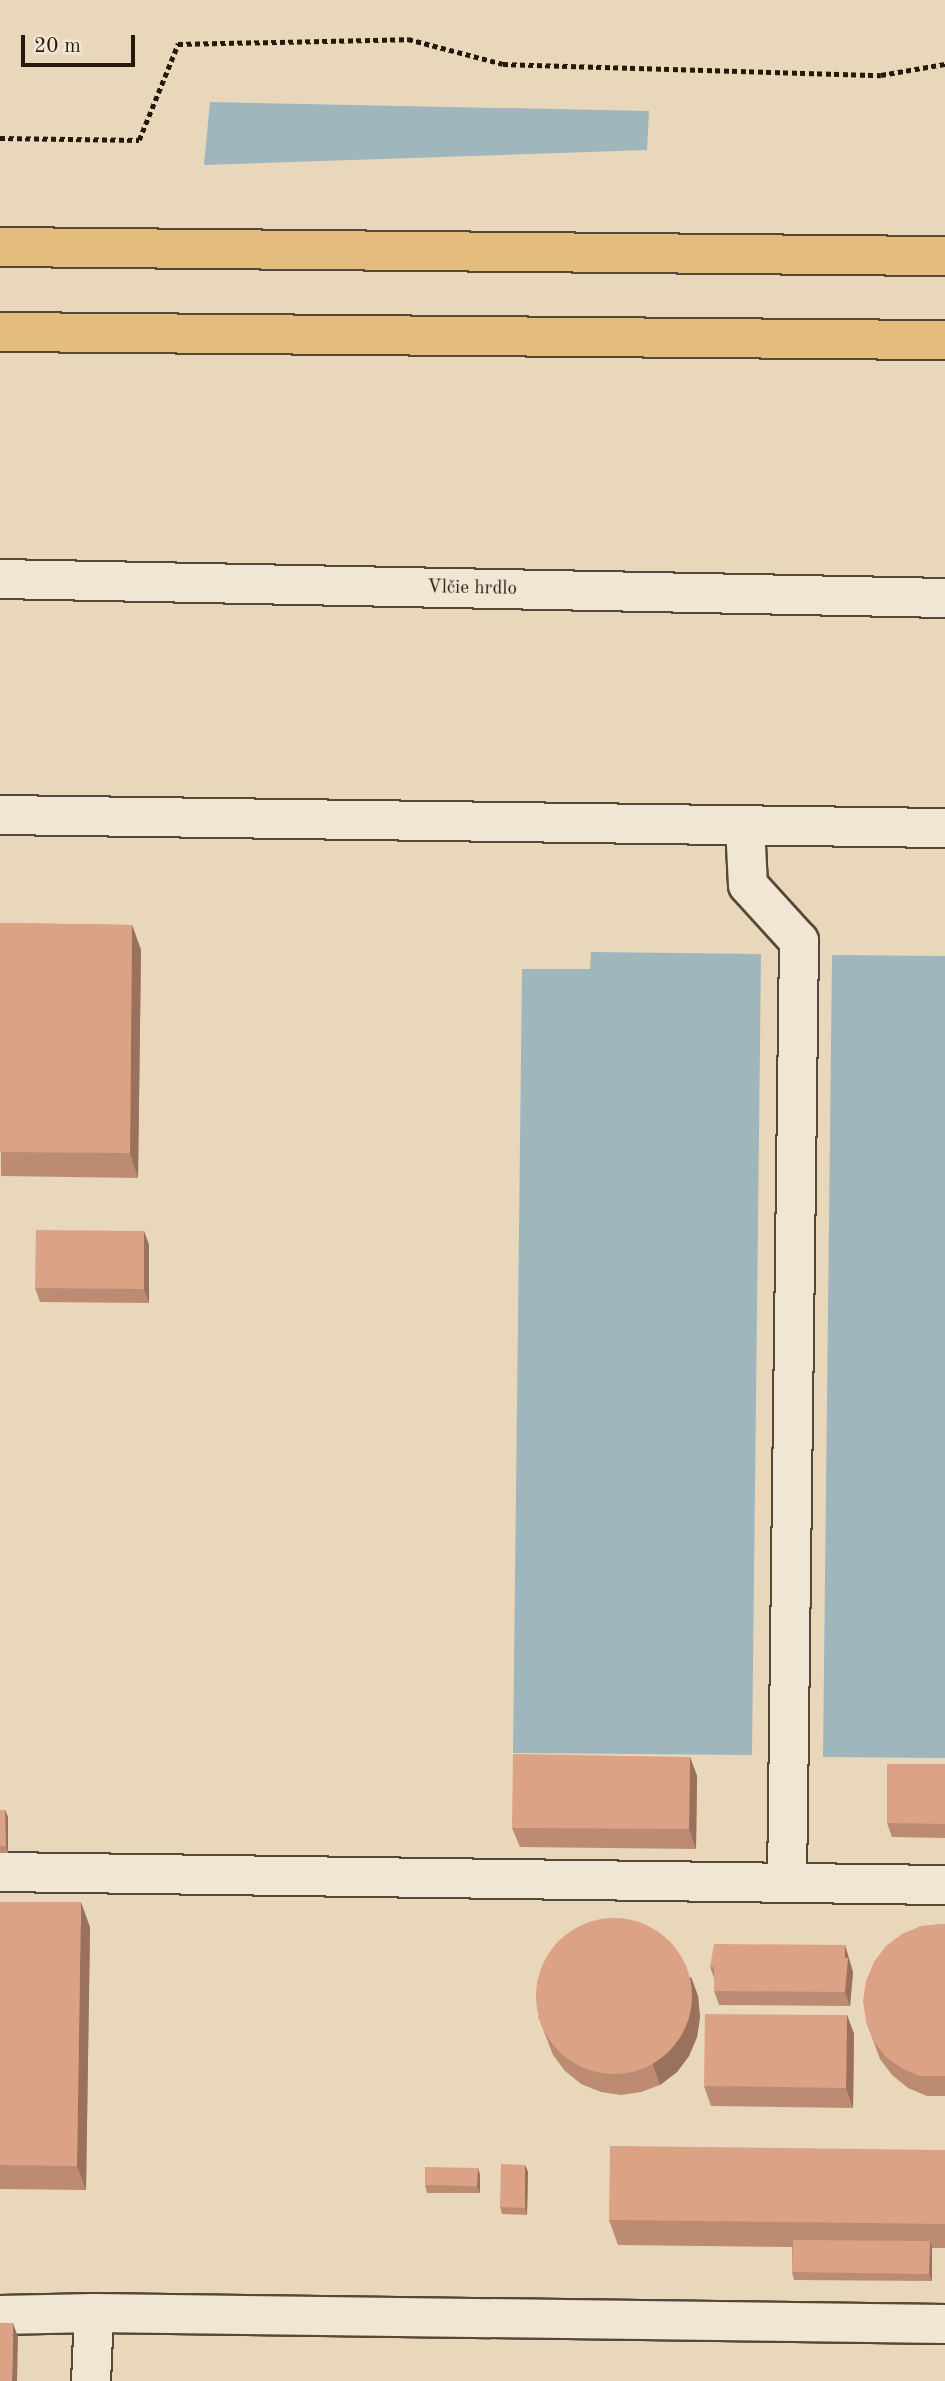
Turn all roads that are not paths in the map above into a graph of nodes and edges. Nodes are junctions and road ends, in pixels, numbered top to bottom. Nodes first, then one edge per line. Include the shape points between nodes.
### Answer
1 (0, 247) edge
2 (945, 256) edge
3 (0, 332) edge
4 (945, 340) edge
5 (0, 579) edge
6 (945, 598) edge
7 (0, 815) edge
8 (746, 826) junction
9 (945, 828) edge
10 (0, 1872) edge
11 (787, 1882) junction
12 (945, 1885) edge
13 (94, 2313) junction
14 (0, 2315) edge
15 (945, 2324) edge
16 (91, 2381) edge

1 - 2 highway
3 - 4 highway
5 - 6 street, Vlčie hrdlo
7 - 8 street
8 - 9 street
8 - 11 street via 748,885 799,940
10 - 11 street
11 - 12 street
13 - 14 street
13 - 15 street
13 - 16 street

